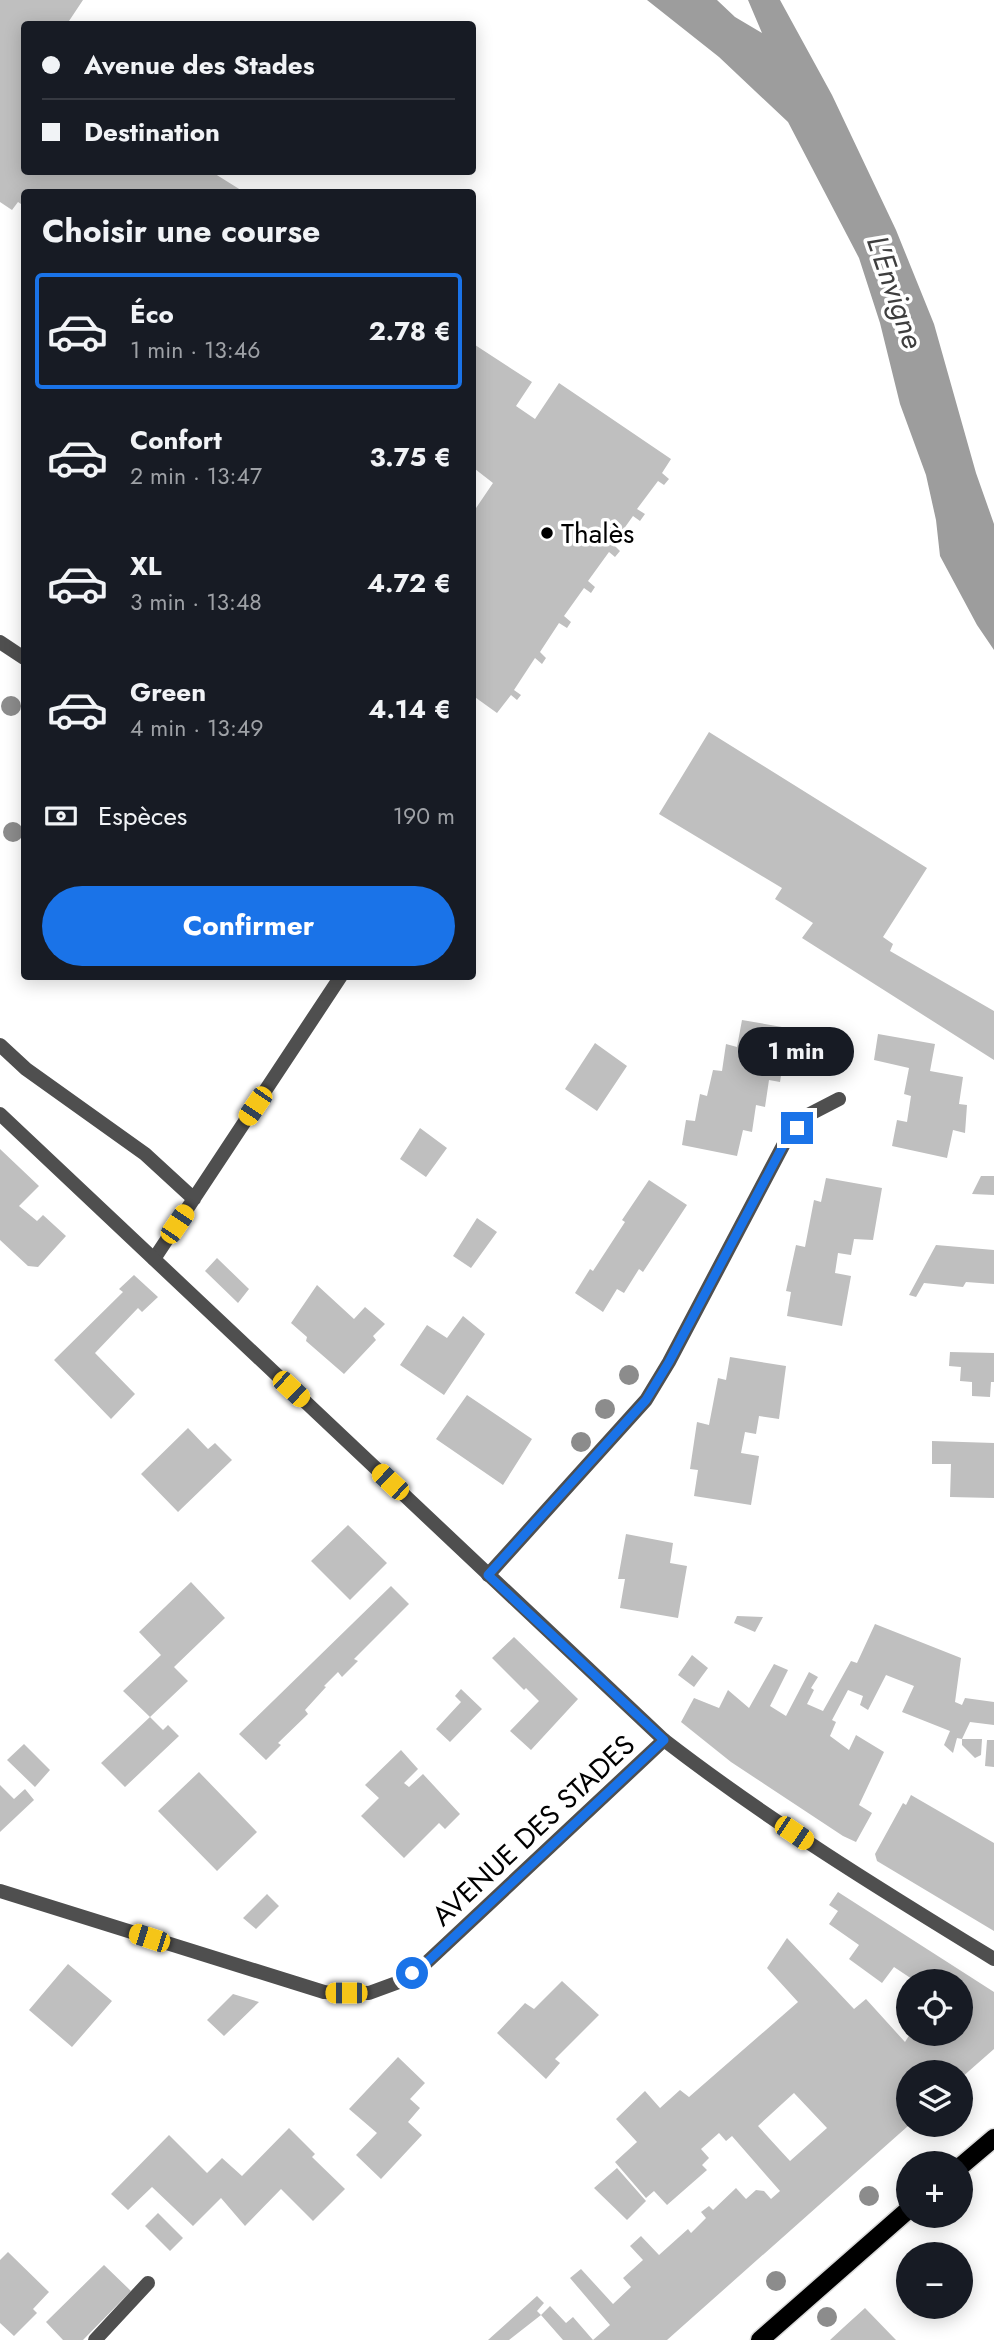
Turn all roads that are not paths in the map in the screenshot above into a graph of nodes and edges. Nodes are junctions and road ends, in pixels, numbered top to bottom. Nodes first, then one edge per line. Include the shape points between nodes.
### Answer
1 (0, 642) edge
2 (21, 657) edge
3 (338, 980) edge
4 (0, 1045) edge
5 (839, 1099) dead end
6 (0, 1114) edge
7 (194, 1199) junction
8 (154, 1259) junction
9 (488, 1575) junction
10 (664, 1740) junction
11 (0, 1891) edge
12 (994, 1959) edge
13 (994, 2138) edge
14 (973, 2156) edge
15 (896, 2221) edge
16 (148, 2283) dead end
17 (95, 2340) edge
18 (760, 2340) edge

1 - 2 street
3 - 7 street
4 - 7 street via 26,1069 145,1154
5 - 9 street via 808,1115 786,1140 646,1400
6 - 8 street
7 - 8 street
8 - 9 street
9 - 10 street
10 - 11 street, AVENUE DES STADES via 425,1964 399,1982 369,1993 324,1993
10 - 12 street via 729,1790 859,1877
13 - 14 main road
15 - 18 main road
16 - 17 street

